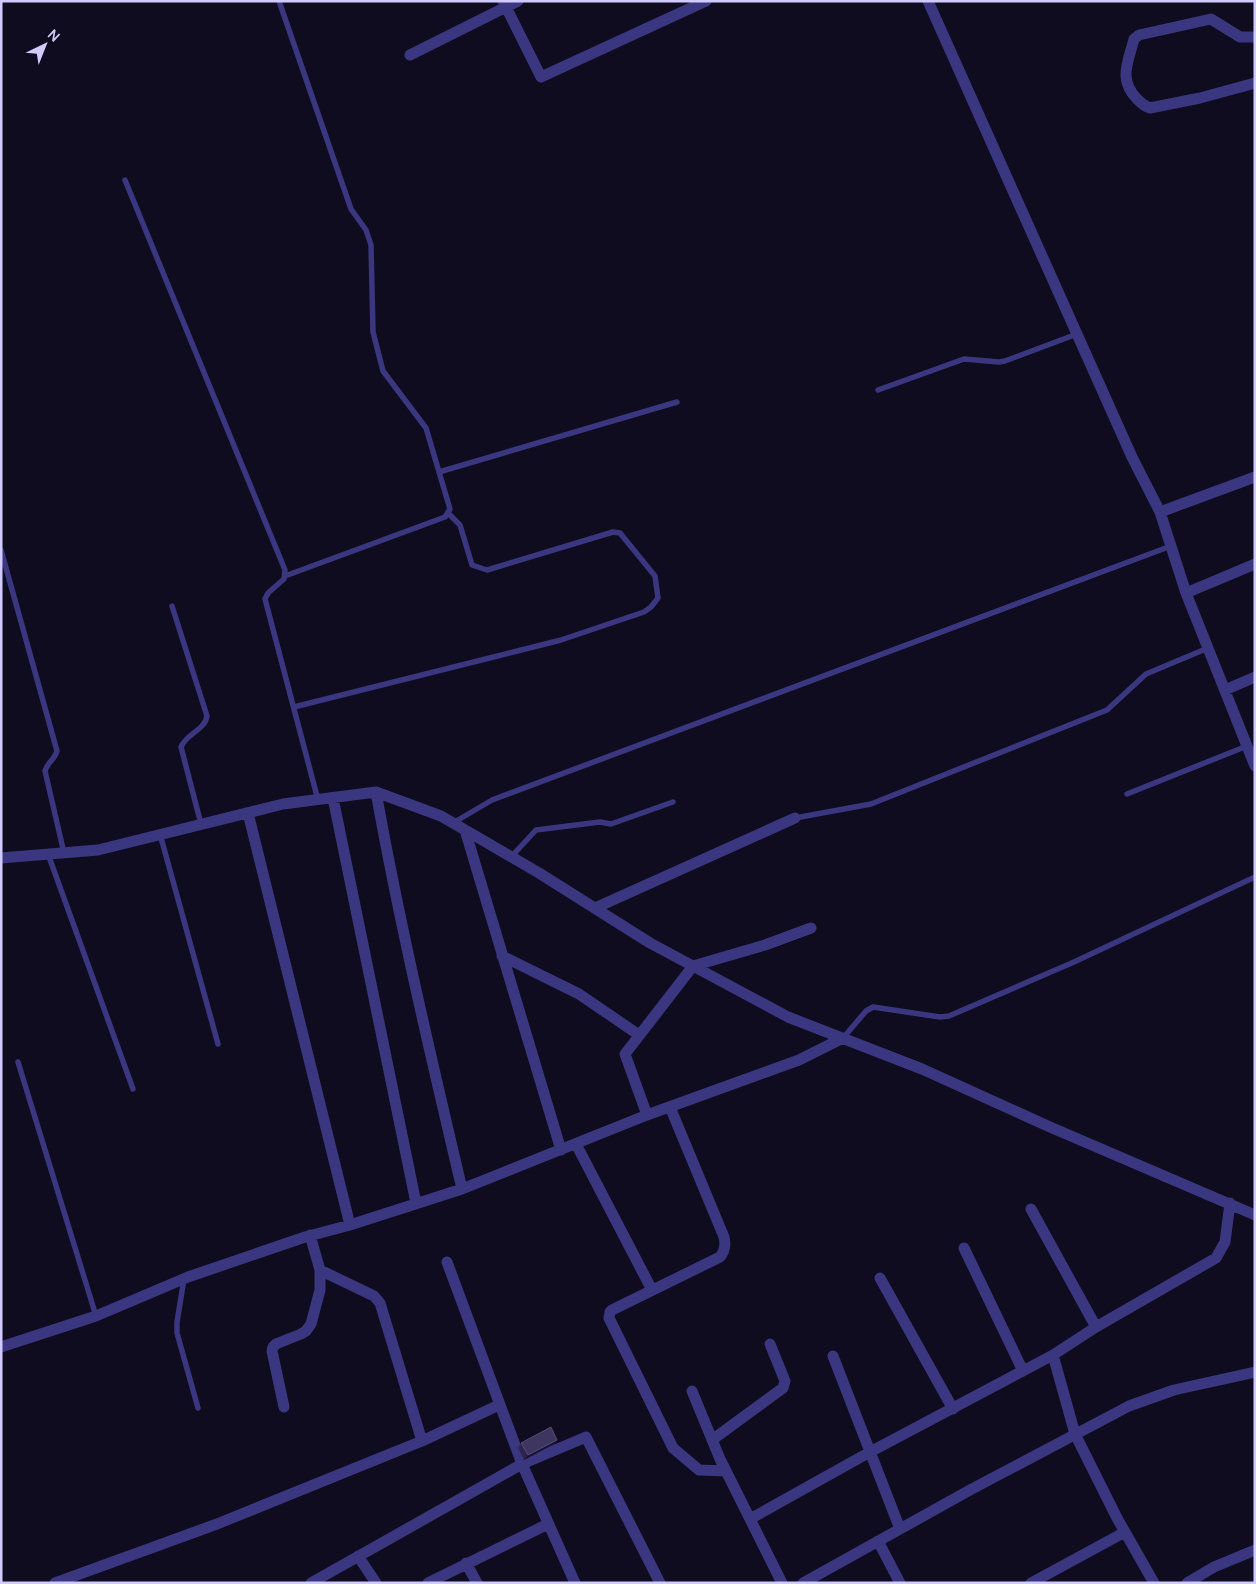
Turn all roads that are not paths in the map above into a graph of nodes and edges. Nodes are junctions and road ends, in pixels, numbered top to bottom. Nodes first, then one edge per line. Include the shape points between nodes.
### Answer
1 (280, 1) edge
2 (518, 1) edge
3 (706, 1) edge
4 (928, 1) edge
5 (504, 4) edge
6 (1255, 37) edge
7 (410, 54) dead end
8 (1255, 83) edge
9 (125, 180) dead end
10 (1077, 334) junction
11 (878, 390) dead end
12 (677, 402) dead end
13 (439, 472) junction
14 (1255, 477) edge
15 (1160, 512) junction
16 (448, 513) junction
17 (1171, 546) junction
18 (1, 550) edge
19 (1255, 564) edge
20 (285, 576) junction
21 (1186, 593) junction
22 (172, 606) dead end
23 (1208, 648) junction
24 (1255, 677) edge
25 (1225, 690) junction
26 (294, 707) junction
27 (1247, 746) junction
28 (1255, 766) edge
29 (376, 792) junction
30 (1127, 794) dead end
31 (333, 798) junction
32 (318, 800) junction
33 (674, 802) dead end
34 (248, 813) junction
35 (795, 818) joint
36 (201, 824) junction
37 (453, 824) junction
38 (464, 830) junction
39 (160, 834) junction
40 (64, 853) junction
41 (48, 854) junction
42 (511, 857) junction
43 (1, 858) edge
44 (1255, 877) edge
45 (595, 908) junction
46 (811, 928) dead end
47 (502, 956) junction
48 (693, 966) junction
49 (640, 1035) junction
50 (843, 1038) junction
51 (218, 1044) dead end
52 (18, 1062) dead end
53 (133, 1089) dead end
54 (670, 1107) junction
55 (647, 1115) junction
56 (576, 1144) junction
57 (561, 1150) junction
58 (462, 1188) junction
59 (416, 1203) junction
60 (1230, 1203) junction
61 (1031, 1209) dead end
62 (1255, 1215) edge
63 (350, 1225) junction
64 (310, 1235) junction
65 (964, 1248) dead end
66 (447, 1262) dead end
67 (320, 1270) junction
68 (880, 1278) dead end
69 (184, 1279) junction
70 (652, 1290) junction
71 (96, 1316) junction
72 (1096, 1327) junction
73 (770, 1344) dead end
74 (1, 1346) edge
75 (1053, 1355) junction
76 (833, 1356) dead end
77 (1023, 1371) junction
78 (1255, 1372) edge
79 (692, 1391) dead end
80 (499, 1405) junction
81 (284, 1407) dead end
82 (198, 1408) dead end
83 (953, 1409) junction
84 (1075, 1434) junction
85 (712, 1440) junction
86 (422, 1441) junction
87 (870, 1452) junction
88 (522, 1464) junction
89 (726, 1471) junction
90 (750, 1518) junction
91 (548, 1524) junction
92 (900, 1529) junction
93 (1125, 1532) junction
94 (878, 1541) junction
95 (1255, 1550) edge
96 (358, 1556) junction
97 (466, 1563) junction
98 (55, 1583) edge
99 (311, 1583) edge
100 (376, 1583) edge
101 (428, 1583) edge
102 (477, 1583) edge
103 (575, 1583) edge
104 (660, 1583) edge
105 (782, 1583) edge
106 (803, 1583) edge
107 (900, 1583) edge
108 (1032, 1583) edge
109 (1154, 1583) edge
110 (1187, 1583) edge

1 - 13 lane via 351,209 366,230 371,245 373,332 383,371 426,428
2 - 5 street
3 - 5 street via 541,77
4 - 10 street
5 - 7 street
6 - 8 street via 1240,37 1211,18 1139,35 1134,39 1125,79 1129,91 1150,108
9 - 20 lane
10 - 11 lane via 1005,361 964,359
10 - 15 street
12 - 13 lane
13 - 16 lane via 450,508
14 - 15 street
15 - 17 street
16 - 20 lane via 445,517
16 - 26 lane via 461,529 472,565 487,570 613,532 620,533 655,576 658,598 644,612 562,640
17 - 21 street
17 - 37 lane via 492,800
18 - 40 lane via 57,751 45,772
19 - 21 street
20 - 26 lane via 265,599
21 - 23 street
22 - 36 lane via 206,713 204,724 181,747
23 - 25 street
23 - 35 lane via 1146,674 1107,710 870,804
24 - 25 street
25 - 27 street
26 - 32 lane
27 - 28 street
27 - 30 lane
29 - 31 street
29 - 37 street via 441,816
29 - 58 street via 390,871
31 - 32 street
31 - 59 street
32 - 34 street
33 - 42 lane via 611,824 600,822 536,830
34 - 36 street
34 - 63 street
35 - 45 street
36 - 39 street
37 - 38 street
38 - 42 street
38 - 47 street
39 - 40 street via 98,850
39 - 51 lane
40 - 41 street
41 - 43 street
41 - 53 lane
42 - 45 street
44 - 50 lane via 1074,962 949,1016 873,1007
45 - 48 street
46 - 48 street
47 - 49 street via 579,994
47 - 57 street
48 - 49 street
48 - 50 street via 788,1017
49 - 55 street via 625,1054
50 - 54 street via 799,1060
50 - 60 street
52 - 71 lane
54 - 55 street
54 - 70 street via 726,1243 720,1257
55 - 56 street
56 - 57 street
56 - 70 street
57 - 58 street
58 - 59 street
59 - 63 street
60 - 62 street
60 - 72 street via 1224,1242 1216,1258
61 - 72 street
63 - 64 street
64 - 67 street
64 - 69 street
65 - 77 street
66 - 80 street
67 - 81 street via 320,1290 309,1327 302,1334 273,1347
67 - 86 street via 374,1296 380,1303
68 - 83 street
69 - 71 street
69 - 82 lane via 177,1334
70 - 89 street via 612,1310 609,1318 673,1448 699,1470
71 - 74 street
72 - 75 street
73 - 85 street via 785,1385
75 - 77 street
75 - 84 street
76 - 87 street
77 - 83 street
78 - 84 street via 1174,1390 1129,1406
79 - 85 street
80 - 86 street
80 - 88 street
83 - 87 street
84 - 92 street
84 - 93 street
85 - 89 street
86 - 98 street via 217,1524
87 - 90 street
87 - 92 street
88 - 91 street
88 - 96 street
88 - 104 street via 586,1437
89 - 90 street
90 - 105 street
91 - 97 street
91 - 103 street
92 - 94 street
93 - 108 street
93 - 109 street
94 - 106 street
94 - 107 street
95 - 110 street via 1214,1567
96 - 99 street
96 - 100 street
97 - 101 street
97 - 102 street

